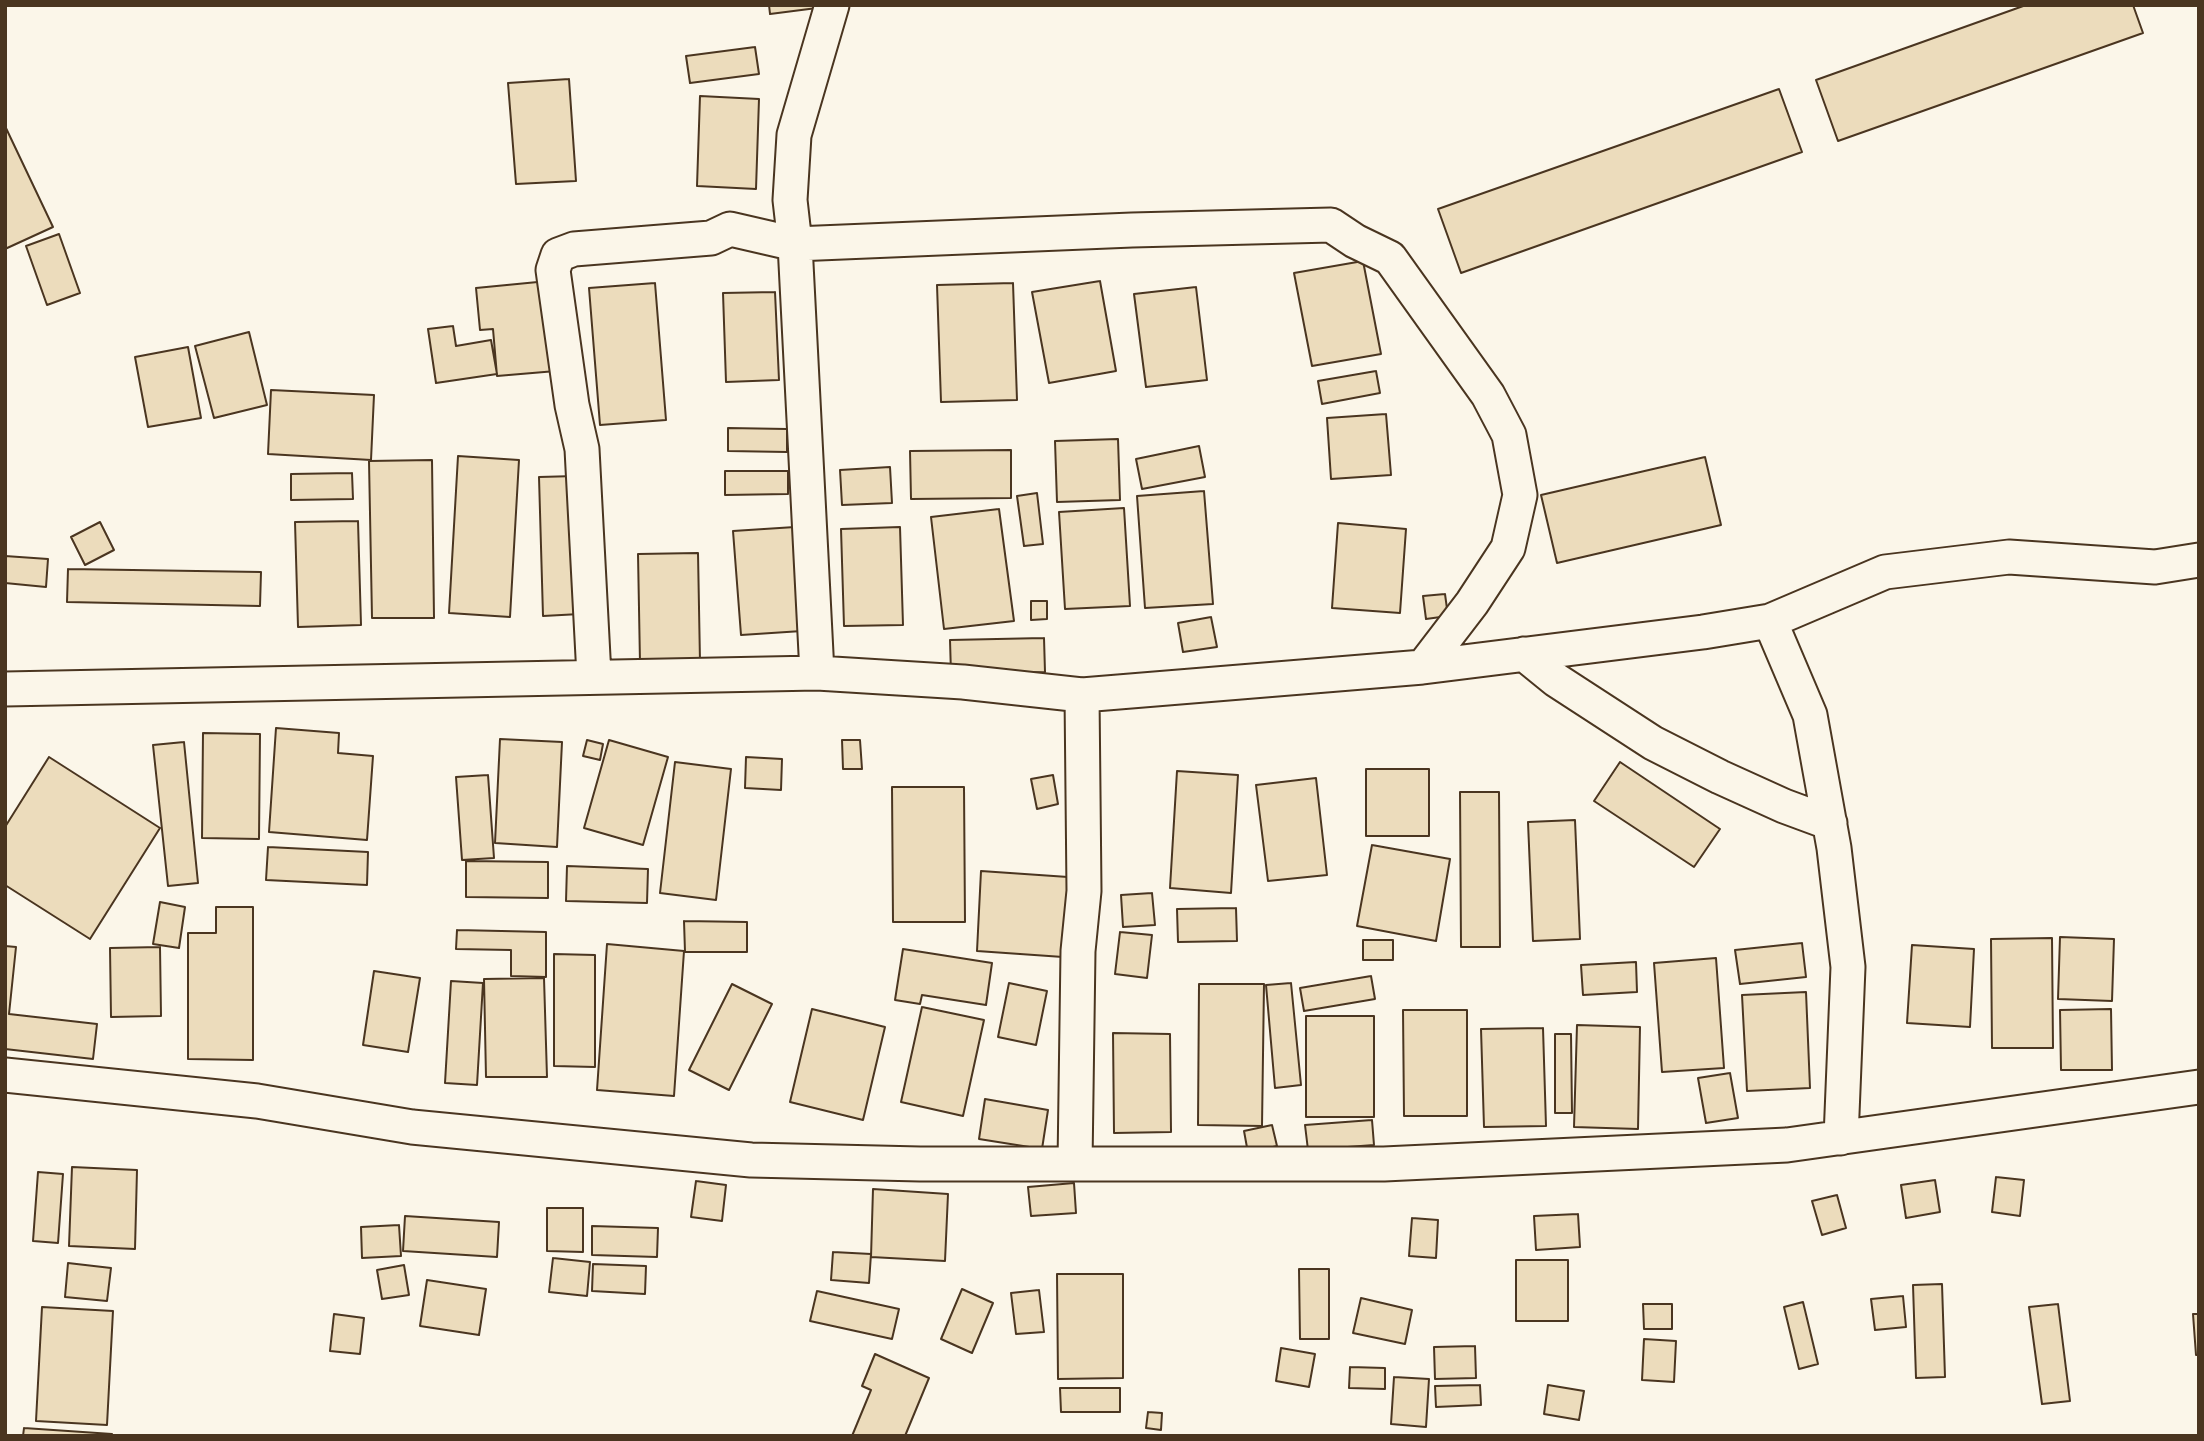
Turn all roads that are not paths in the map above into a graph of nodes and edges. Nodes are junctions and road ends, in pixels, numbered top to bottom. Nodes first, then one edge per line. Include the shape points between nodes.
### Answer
1 (832, 5) edge
2 (795, 244) junction
3 (2199, 559) edge
4 (1770, 621) junction
5 (1524, 654) junction
6 (1423, 667) junction
7 (817, 673) junction
8 (594, 676) junction
9 (5, 689) edge
10 (1082, 695) junction
11 (1830, 823) junction
12 (5, 1075) edge
13 (2199, 1087) edge
14 (1841, 1138) junction
15 (1075, 1164) junction

1 - 2 street via 793,135 790,200
2 - 6 street via 1331,225 1390,258 1488,395 1509,435 1520,495 1508,548
2 - 7 street
2 - 8 street via 730,229 711,238 575,249 558,255 553,270 582,449
3 - 4 street via 2155,567 2009,557 1885,572
4 - 5 street
4 - 11 street via 1810,715
5 - 6 street
5 - 11 street via 1653,743 1741,787
6 - 10 street
7 - 8 street
7 - 10 street
8 - 9 street
10 - 15 street via 1084,891 1078,951
11 - 14 street via 1848,967
12 - 15 street via 257,1101 412,1127 751,1160
13 - 14 street
14 - 15 street via 1787,1145 1384,1164

